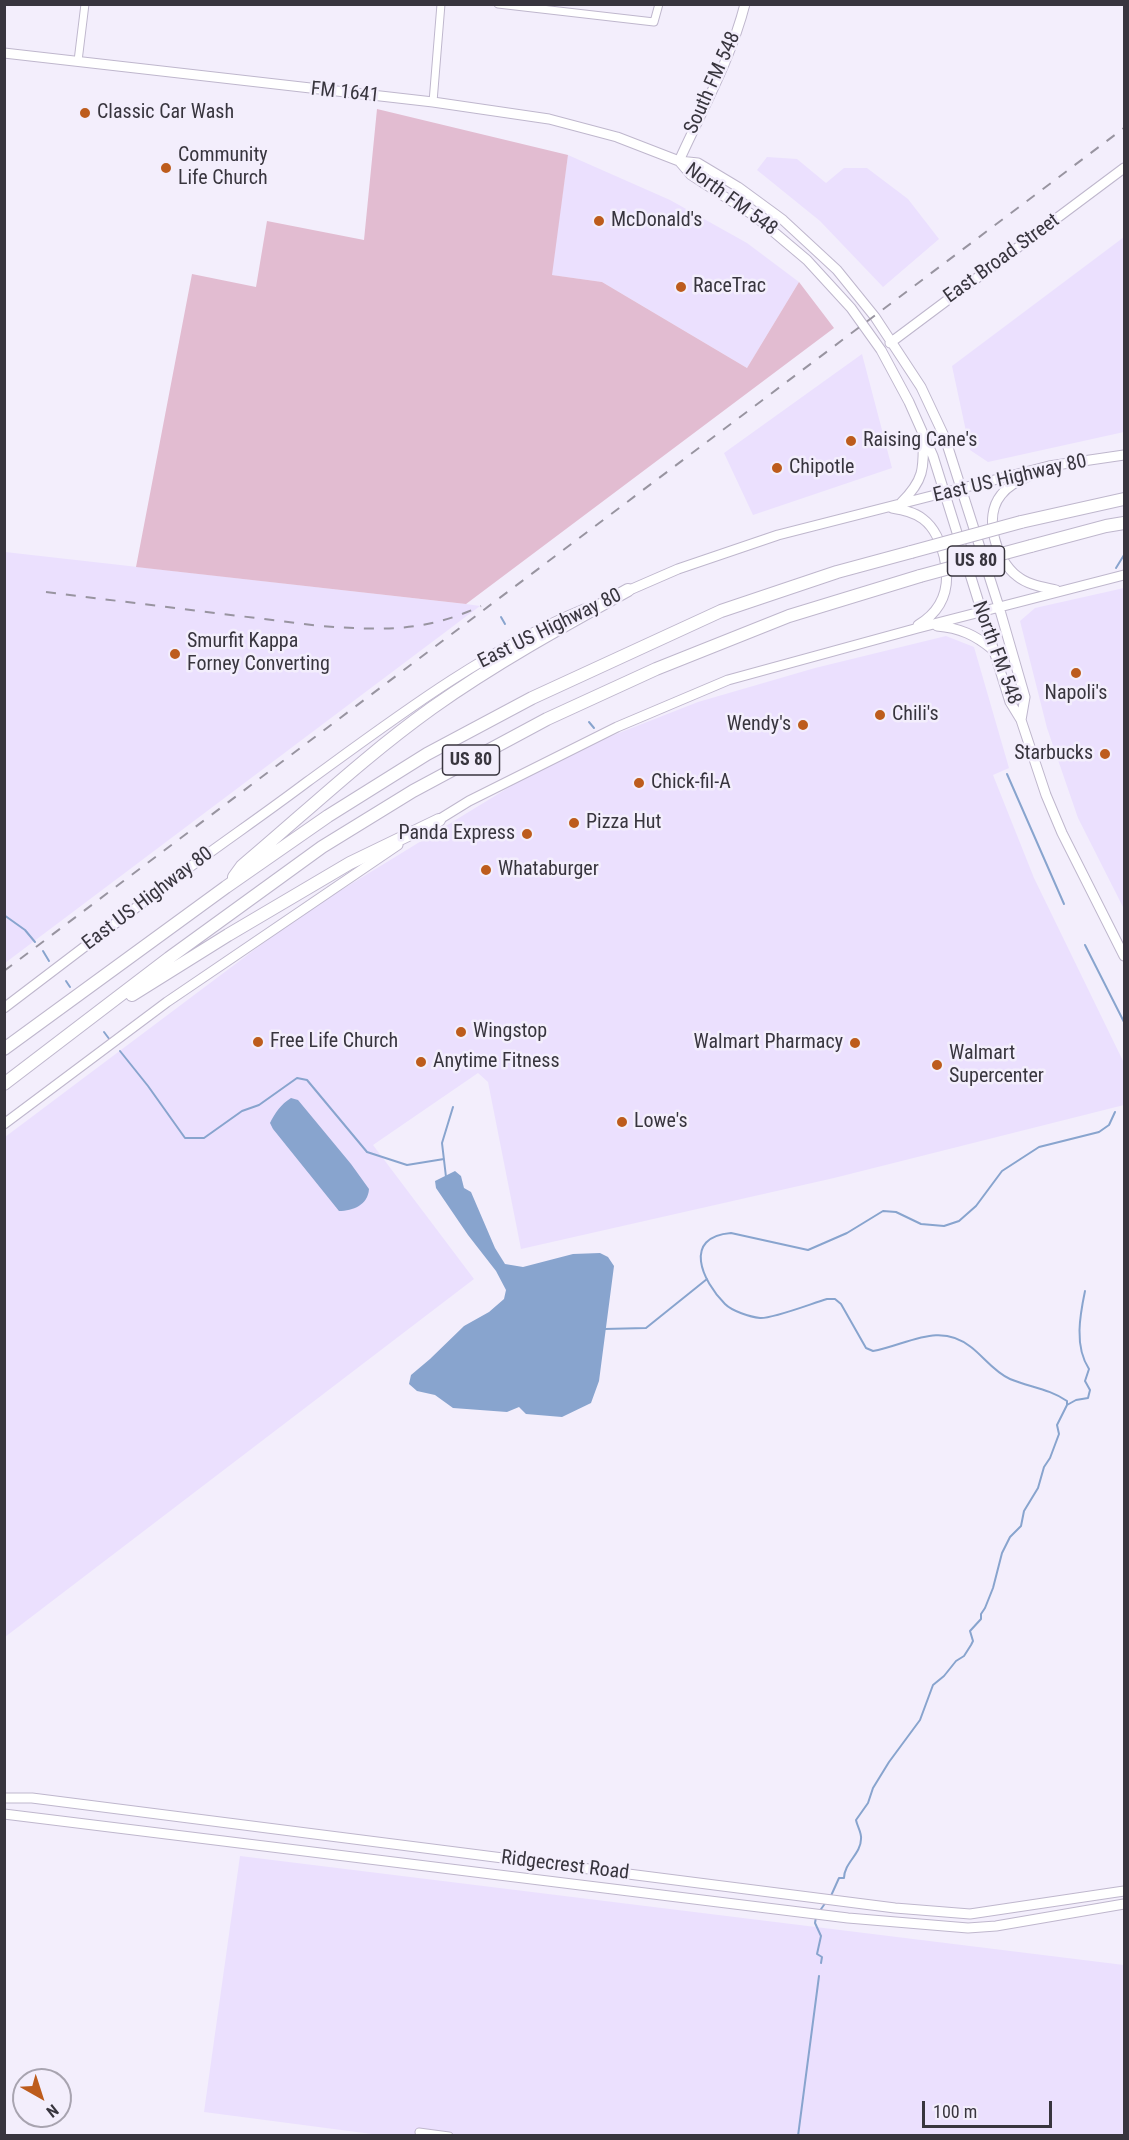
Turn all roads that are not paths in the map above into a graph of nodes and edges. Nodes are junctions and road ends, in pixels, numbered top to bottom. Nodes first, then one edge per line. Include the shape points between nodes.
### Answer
1 (85, 4) edge
2 (441, 4) edge
3 (498, 4) edge
4 (659, 4) edge
5 (745, 4) edge
6 (543, 7) edge
7 (4, 53) edge
8 (78, 61) junction
9 (433, 102) junction
10 (679, 161) junction
11 (1125, 168) edge
12 (892, 341) junction
13 (881, 350) junction
14 (923, 432) junction
15 (1125, 455) edge
16 (1049, 466) junction
17 (962, 488) junction
18 (944, 493) junction
19 (1125, 499) edge
20 (901, 504) junction
21 (888, 507) junction
22 (1125, 523) edge
23 (1125, 575) edge
24 (628, 590) junction
25 (1060, 591) junction
26 (999, 607) junction
27 (981, 612) junction
28 (929, 625) junction
29 (908, 631) junction
30 (993, 649) junction
31 (1022, 720) junction
32 (439, 820) junction
33 (226, 887) junction
34 (1125, 956) edge
35 (4, 1008) edge
36 (70, 1034) junction
37 (4, 1049) edge
38 (4, 1084) edge
39 (4, 1124) edge
40 (4, 1798) edge
41 (4, 1814) edge
42 (1125, 1891) edge
43 (1125, 1904) edge
44 (419, 2132) dead end
45 (449, 2136) edge

1 - 8 street
2 - 9 street
3 - 6 street
4 - 6 street via 654,22
5 - 10 main road, South FM 548 via 738,29
7 - 8 main road, FM 1641 / FM 1641
8 - 9 main road, FM 1641 / FM 1641
9 - 10 main road, FM 1641 / FM 1641 via 572,124
10 - 12 main road, North FM 548 via 698,163 783,220 849,282
10 - 13 main road, North FM 548 via 691,175 756,217 801,254 845,300
11 - 12 main road, East Broad Street
12 - 13 main road, East Broad Street
12 - 17 main road, North FM 548 via 938,422
13 - 14 main road, North FM 548
14 - 18 main road, North FM 548
14 - 20 main road via 922,476
15 - 16 main road, East US Highway 80
16 - 17 main road, East US Highway 80
16 - 25 main road via 1005,490 994,507 993,526 1002,558 1010,570 1028,582
17 - 18 main road, East US Highway 80
17 - 26 main road, North FM 548
18 - 20 main road, East US Highway 80
18 - 27 main road, North FM 548
19 - 33 highway, US 80, bridge via 1021,522 837,572 721,610 541,693 408,767 328,816
20 - 21 main road, East US Highway 80
21 - 24 main road, East US Highway 80 via 734,549
21 - 29 main road via 925,521 938,540 946,563 943,600 931,616
22 - 36 highway, US 80, bridge via 920,576 789,616 656,669 547,719 322,848
23 - 25 main road
24 - 33 highway via 500,663 431,709 366,759 242,866
24 - 35 main road, East US Highway 80 via 544,627 455,678 370,735
25 - 26 main road
26 - 27 main road
26 - 31 main road, North FM 548 via 1025,697
27 - 28 main road
27 - 30 main road, North FM 548
28 - 29 main road
28 - 30 main road via 955,627
29 - 32 main road via 728,680 680,699 570,749
30 - 31 main road, North FM 548 via 1010,702
31 - 34 main road, North FM 548 via 1053,813
32 - 36 highway via 350,863
32 - 39 main road via 237,954
33 - 37 highway, US 80
36 - 38 highway, US 80
40 - 42 main road, Ridgecrest Road via 970,1914
41 - 43 main road, Ridgecrest Road via 813,1914 968,1928
44 - 45 street

